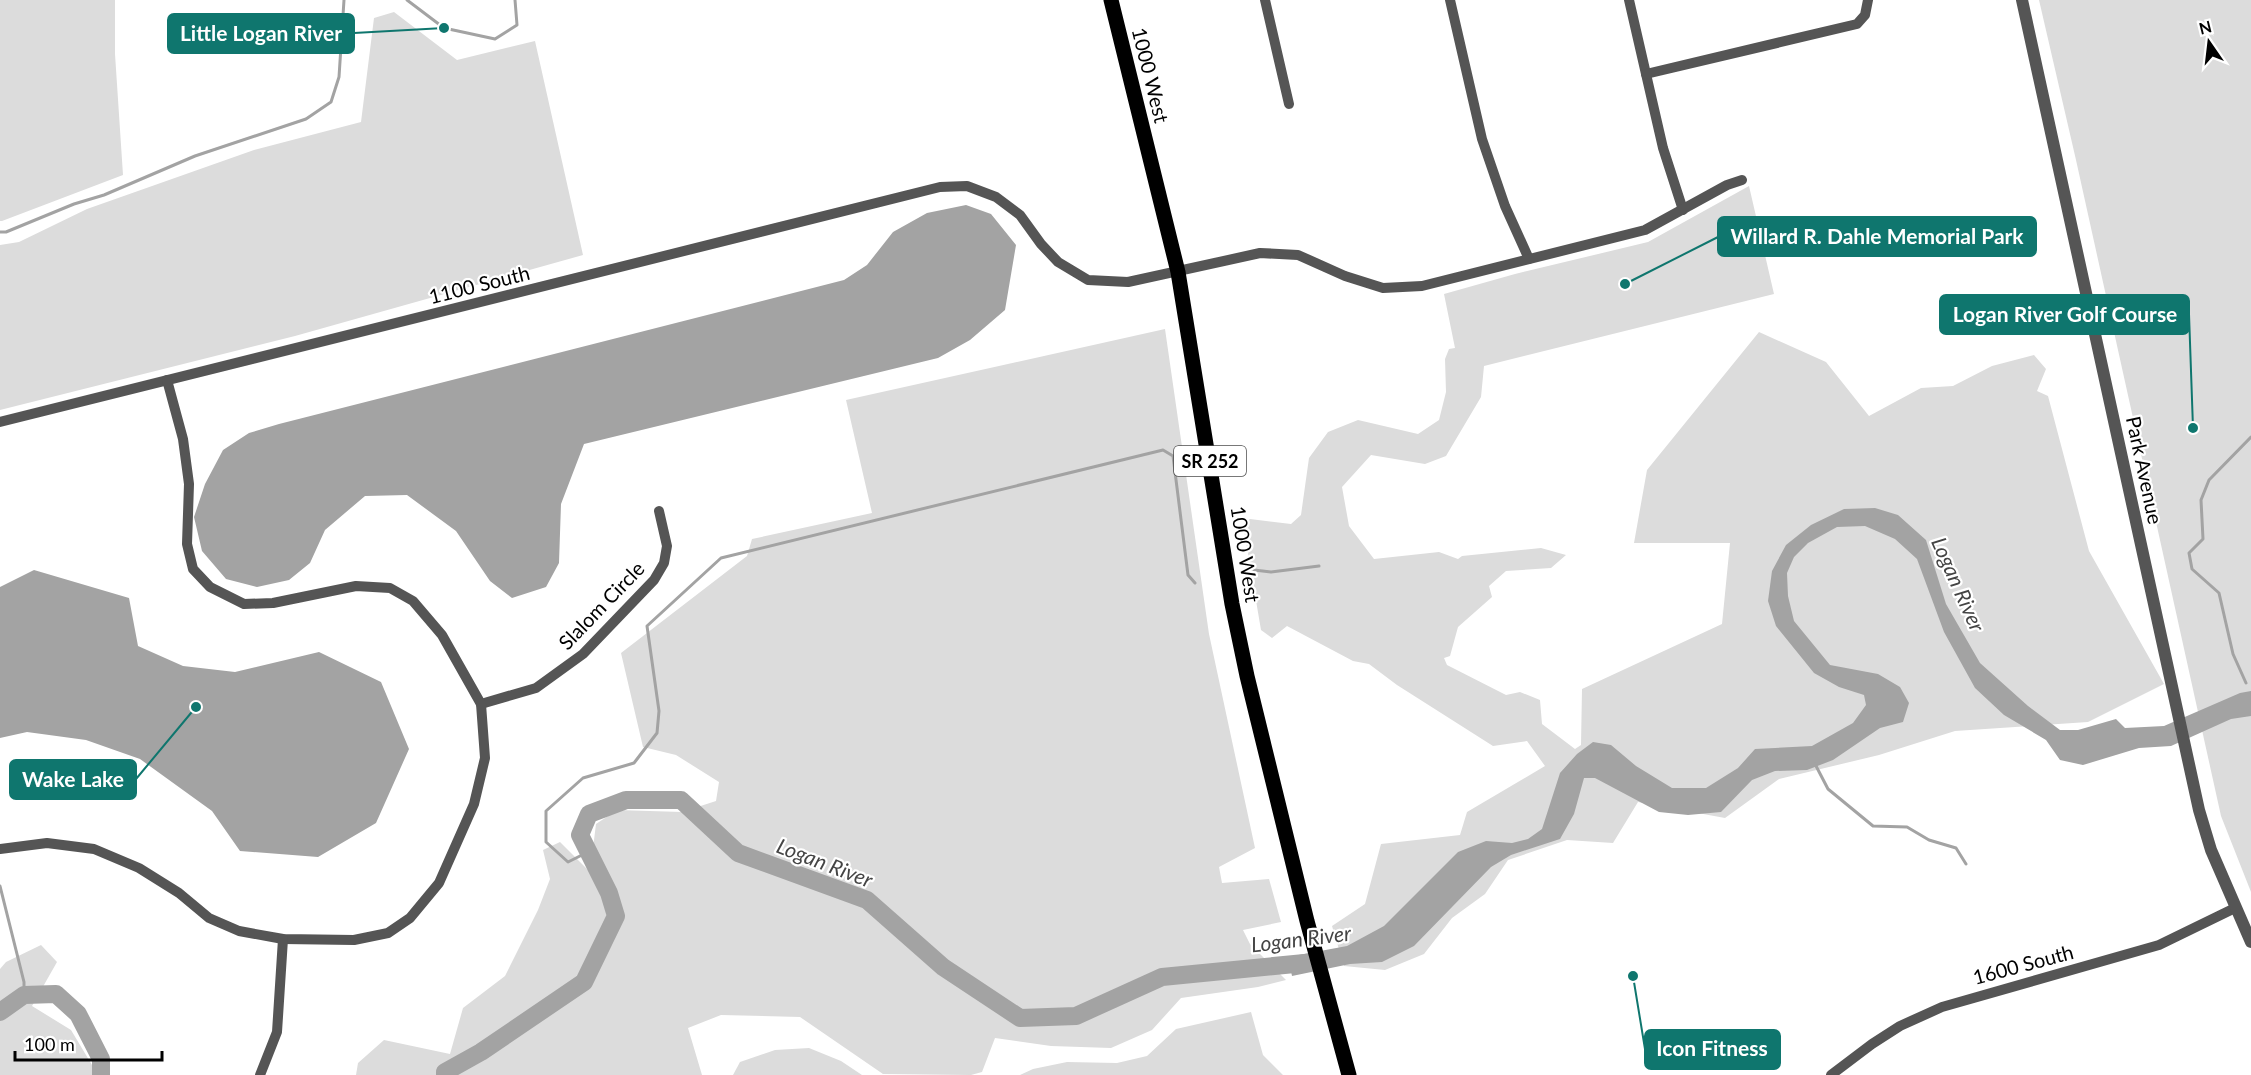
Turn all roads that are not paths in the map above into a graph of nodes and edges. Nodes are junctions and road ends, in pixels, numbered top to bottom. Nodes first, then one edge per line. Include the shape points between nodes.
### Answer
1 (1111, 0) edge
2 (1265, 0) edge
3 (1450, 0) edge
4 (1629, 0) edge
5 (1868, 0) edge
6 (2022, 0) edge
7 (1646, 74) junction
8 (1289, 104) dead end
9 (1742, 180) dead end
10 (1683, 210) junction
11 (1529, 259) junction
12 (1178, 272) junction
13 (167, 380) junction
14 (0, 422) edge
15 (659, 511) dead end
16 (481, 704) junction
17 (0, 849) edge
18 (2235, 908) junction
19 (283, 939) junction
20 (2251, 942) edge
21 (260, 1075) edge
22 (1348, 1075) edge
23 (1831, 1075) edge

1 - 12 main road, 1000 West / SR 252
2 - 8 street
3 - 11 street via 1482,139 1505,206
4 - 7 street
5 - 7 street via 1865,15 1857,24
6 - 18 street, Park Avenue via 2199,810
7 - 10 street via 1663,148
9 - 10 street
10 - 11 street via 1645,230
11 - 12 street via 1422,286 1383,288 1298,255 1260,253
12 - 13 street, 1100 South via 1128,282 1088,280 1058,262 1020,215 996,197 967,186 940,187
12 - 22 main road, 1000 West / SR 252 via 1247,676
13 - 14 street, 1100 South
13 - 16 street via 183,439 189,484 187,544 193,569 210,586 244,604 273,603 356,586 390,588 413,601 442,635
15 - 16 street, Slalom Circle via 667,546 654,580 583,654 536,688
16 - 19 street via 485,758 474,804 439,883 410,918 388,933 354,940
17 - 19 street via 47,843 94,849 139,868 179,893 208,918 240,931
18 - 20 street, Park Avenue
18 - 23 street, 1600 South via 2159,945 1942,1007 1900,1026
19 - 21 street via 277,1032

